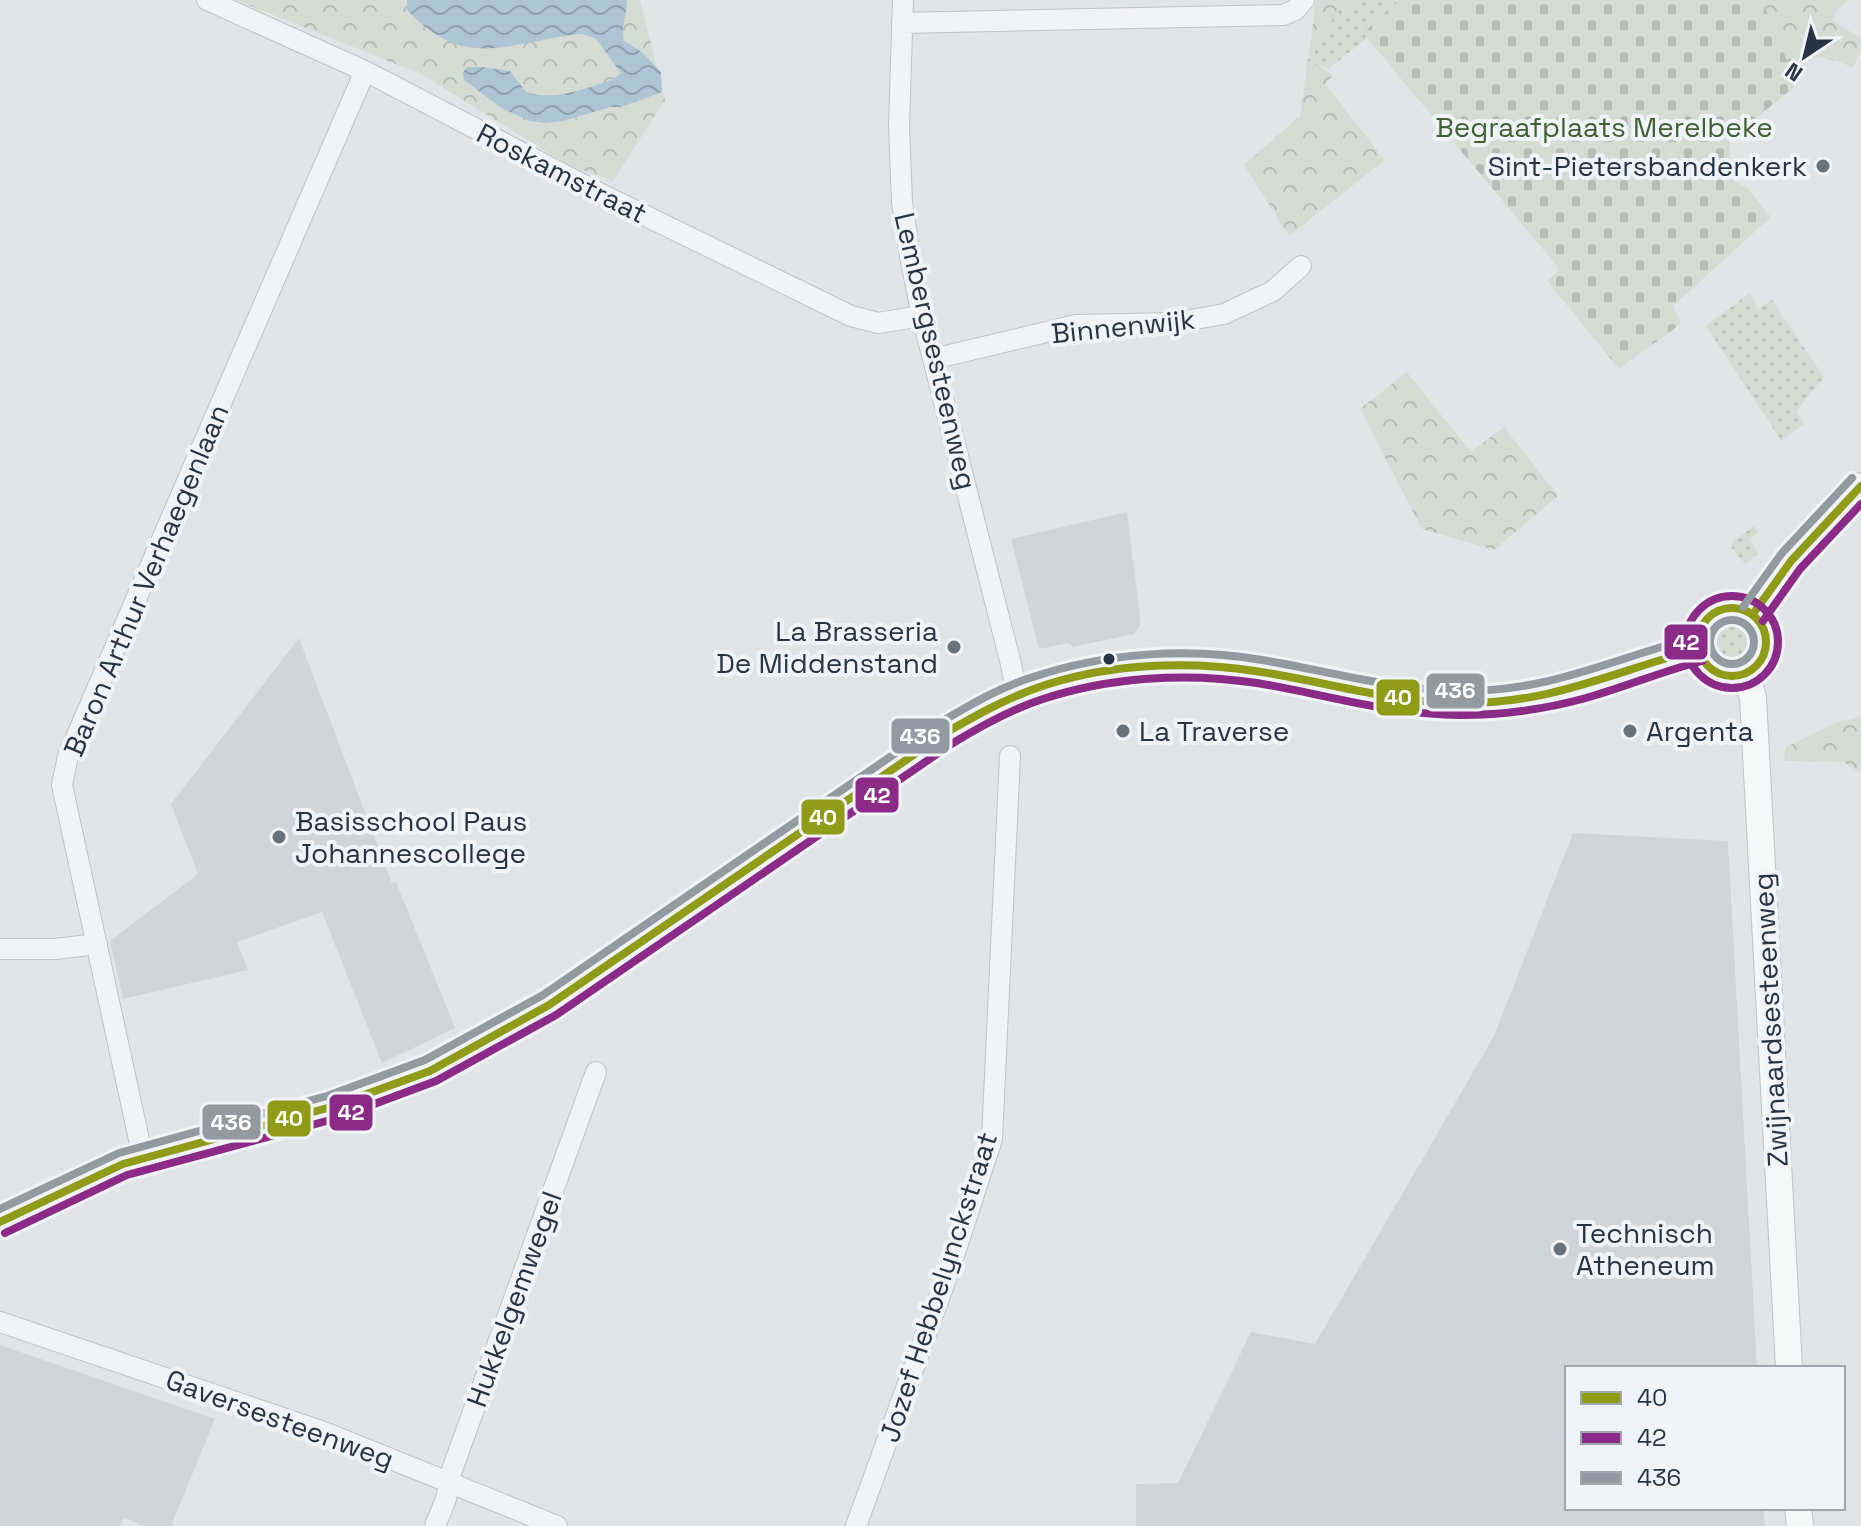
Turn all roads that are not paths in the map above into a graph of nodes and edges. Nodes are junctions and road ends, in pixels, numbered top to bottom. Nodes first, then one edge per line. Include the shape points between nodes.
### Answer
1 (207, 0) edge
2 (903, 0) edge
3 (1304, 0) edge
4 (902, 23) junction
5 (365, 71) junction
6 (1301, 266) dead end
7 (922, 316) junction
8 (933, 359) junction
9 (1861, 486) edge
10 (1753, 614) junction
11 (1699, 649) junction
12 (1746, 674) junction
13 (1017, 697) junction
14 (1010, 756) dead end
15 (97, 944) junction
16 (0, 949) edge
17 (596, 1072) dead end
18 (143, 1158) junction
19 (0, 1222) edge
20 (0, 1322) edge
21 (1789, 1366) edge
22 (450, 1482) junction
23 (435, 1526) edge
24 (557, 1526) edge
25 (856, 1526) edge

1 - 5 street, Roskamstraat
2 - 4 street, Lembergsesteenweg
3 - 4 street via 1283,15
4 - 7 street, Lembergsesteenweg via 902,202
5 - 7 street, Roskamstraat via 851,316 878,323
5 - 15 street, Baron Arthur Verhaegenlaan via 68,756 62,785
6 - 8 street, Binnenwijk via 1273,291 1224,314 1174,323 1076,325
7 - 8 street, Lembergsesteenweg
8 - 13 street, Lembergsesteenweg
9 - 10 main road via 1791,561
10 - 11 main road via 1732,607 1710,615 1698,636
10 - 12 main road via 1767,646 1763,659
11 - 12 main road via 1720,674
11 - 13 main road via 1590,684 1510,700 1425,701 1200,665 1062,680
12 - 21 main road, Zwijnaardsesteenweg via 1753,698
13 - 18 main road via 946,732 606,967 463,1054 331,1107
14 - 25 street, Jozef Hebbelynckstraat via 992,1139
15 - 16 street
15 - 18 street, Baron Arthur Verhaegenlaan
17 - 22 street, Hukkelgemwegel
18 - 19 main road
20 - 22 street, Gaversesteenweg via 196,1386
22 - 23 street, Hukkelgemwegel
22 - 24 street, Gaversesteenweg

